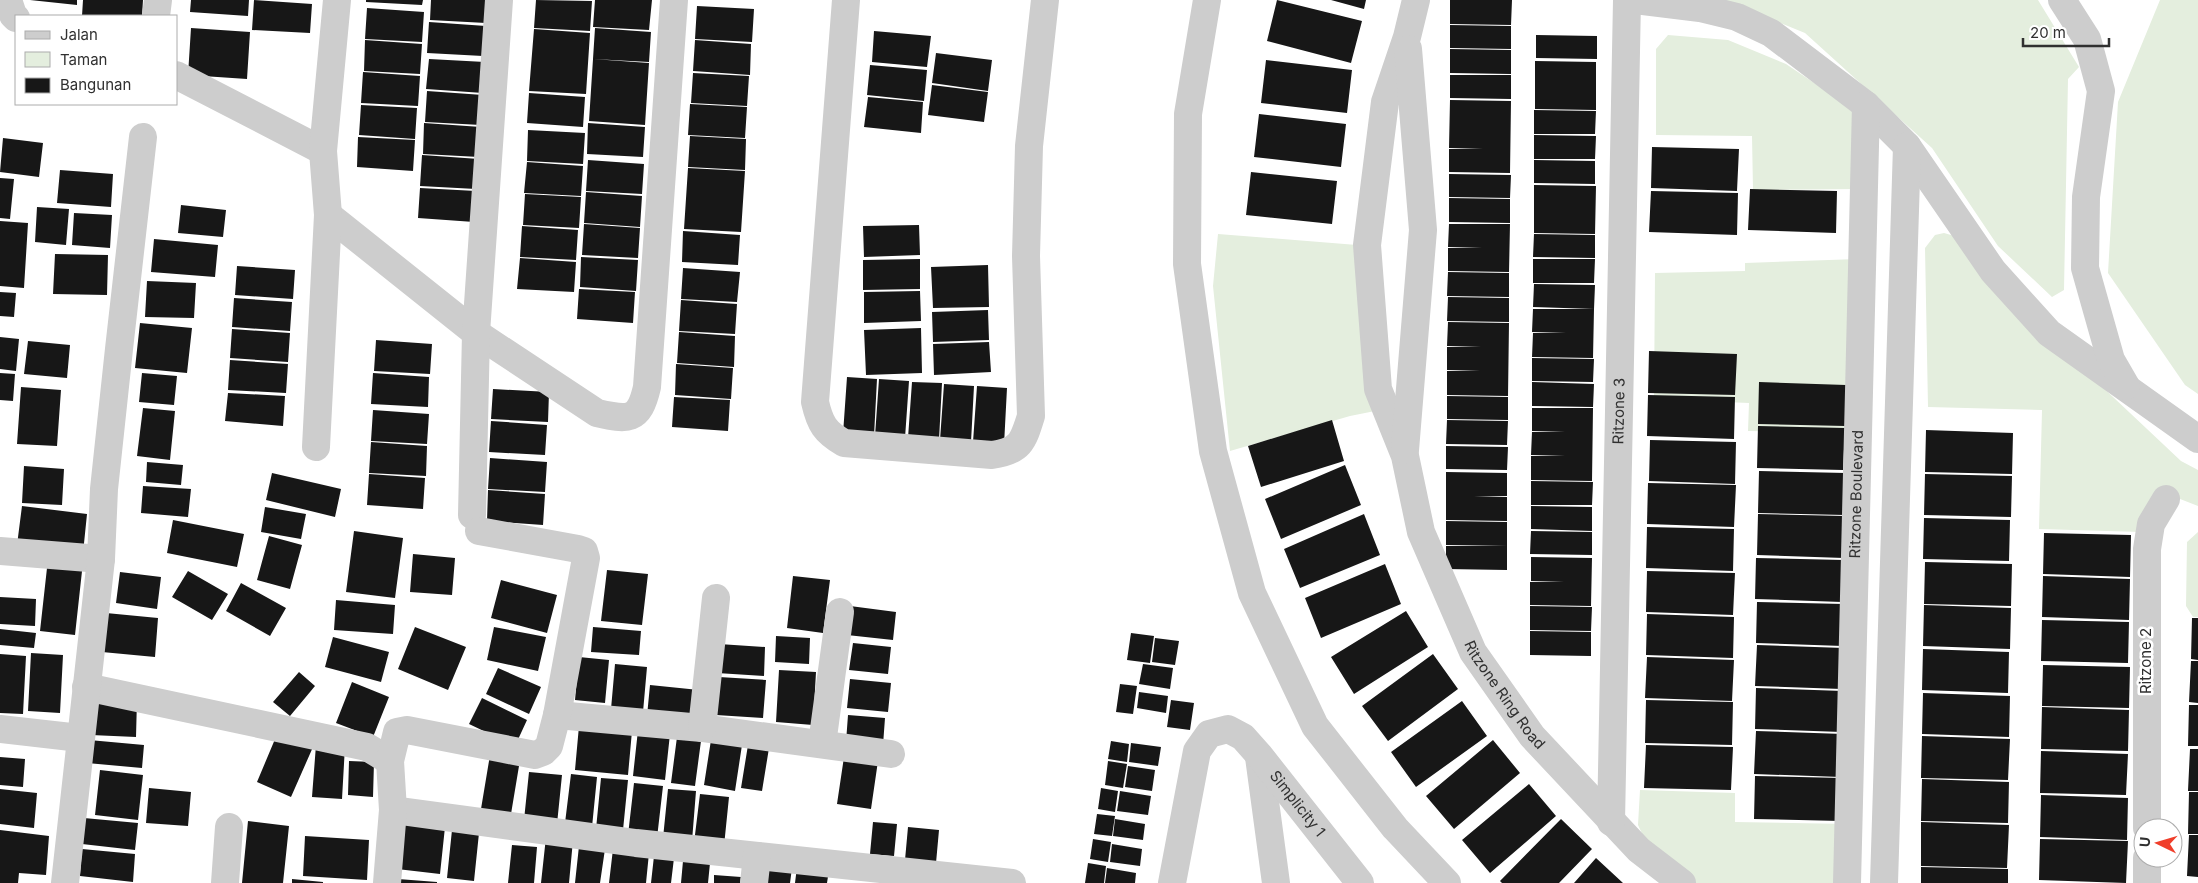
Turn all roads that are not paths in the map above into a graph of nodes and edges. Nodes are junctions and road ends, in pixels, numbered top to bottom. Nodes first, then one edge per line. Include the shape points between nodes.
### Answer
1 (8, 0) edge
2 (158, 0) edge
3 (337, 0) edge
4 (499, 0) edge
5 (674, 0) edge
6 (846, 0) edge
7 (1045, 0) edge
8 (1207, 0) edge
9 (1416, 0) edge
10 (1627, 0) edge
11 (1635, 0) edge
12 (2062, 0) edge
13 (156, 15) edge
14 (15, 17) edge
15 (1407, 38) junction
16 (178, 76) edge
17 (1866, 105) junction
18 (143, 137) dead end
19 (1907, 146) junction
20 (323, 151) junction
21 (328, 215) junction
22 (476, 334) junction
23 (2130, 391) junction
24 (2198, 439) edge
25 (316, 447) dead end
26 (1405, 456) junction
27 (2166, 499) dead end
28 (0, 551) edge
29 (101, 559) junction
30 (716, 598) dead end
31 (840, 612) dead end
32 (86, 687) junction
33 (556, 715) junction
34 (702, 728) junction
35 (0, 729) edge
36 (80, 738) junction
37 (822, 744) junction
38 (891, 754) dead end
39 (1259, 755) junction
40 (390, 761) junction
41 (393, 810) junction
42 (2147, 818) edge
43 (1611, 822) junction
44 (229, 827) dead end
45 (757, 856) junction
46 (2147, 868) edge
47 (65, 883) edge
48 (226, 883) edge
49 (387, 883) edge
50 (754, 883) edge
51 (1012, 883) edge
52 (1172, 883) edge
53 (1276, 883) edge
54 (1360, 883) edge
55 (1447, 883) edge
56 (1682, 883) edge
57 (1847, 883) edge
58 (1884, 883) edge
59 (2147, 883) edge

1 - 14 street
2 - 13 street
3 - 20 street
4 - 22 street
5 - 22 street via 647,387 643,406 632,416 597,413
6 - 7 street via 814,402 818,417 828,434 844,443 992,455 1010,452 1024,437 1031,416 1026,256 1029,146
8 - 55 street via 1188,114 1187,264 1213,452 1252,593 1315,726 1395,828
9 - 15 street
10 - 43 street, Ritzone 3
11 - 17 street via 1700,8 1737,17 1771,32
12 - 23 street via 2087,39 2101,90 2086,197 2085,268 2111,360
15 - 26 street via 1423,230
15 - 26 street via 1385,102 1367,245 1378,389
16 - 20 street
17 - 19 street
17 - 57 street, Ritzone Boulevard
18 - 29 street via 104,489
19 - 23 street via 1993,271 2049,333
19 - 58 street
20 - 21 street
21 - 22 street
21 - 25 street
22 - 33 street via 476,523 584,551 586,563
23 - 24 street
26 - 43 street, Ritzone Ring Road via 1421,532 1473,652 1532,736
27 - 42 street, Ritzone 2 via 2150,524 2147,550
28 - 29 street
29 - 32 street
30 - 34 street
31 - 37 street
32 - 36 street
32 - 40 street via 367,747
33 - 34 street
33 - 40 street via 549,746 535,755 400,730 396,732
34 - 37 street
35 - 36 street
36 - 47 street
37 - 38 street
39 - 52 street, Simplicity 1 via 1243,738 1228,729 1209,734 1197,751
39 - 53 street
39 - 54 street, Simplicity 1
40 - 41 street
41 - 45 street
41 - 49 street
43 - 56 street, Ritzone Ring Road via 1639,850
44 - 48 street
45 - 50 street
45 - 51 street
46 - 59 street

